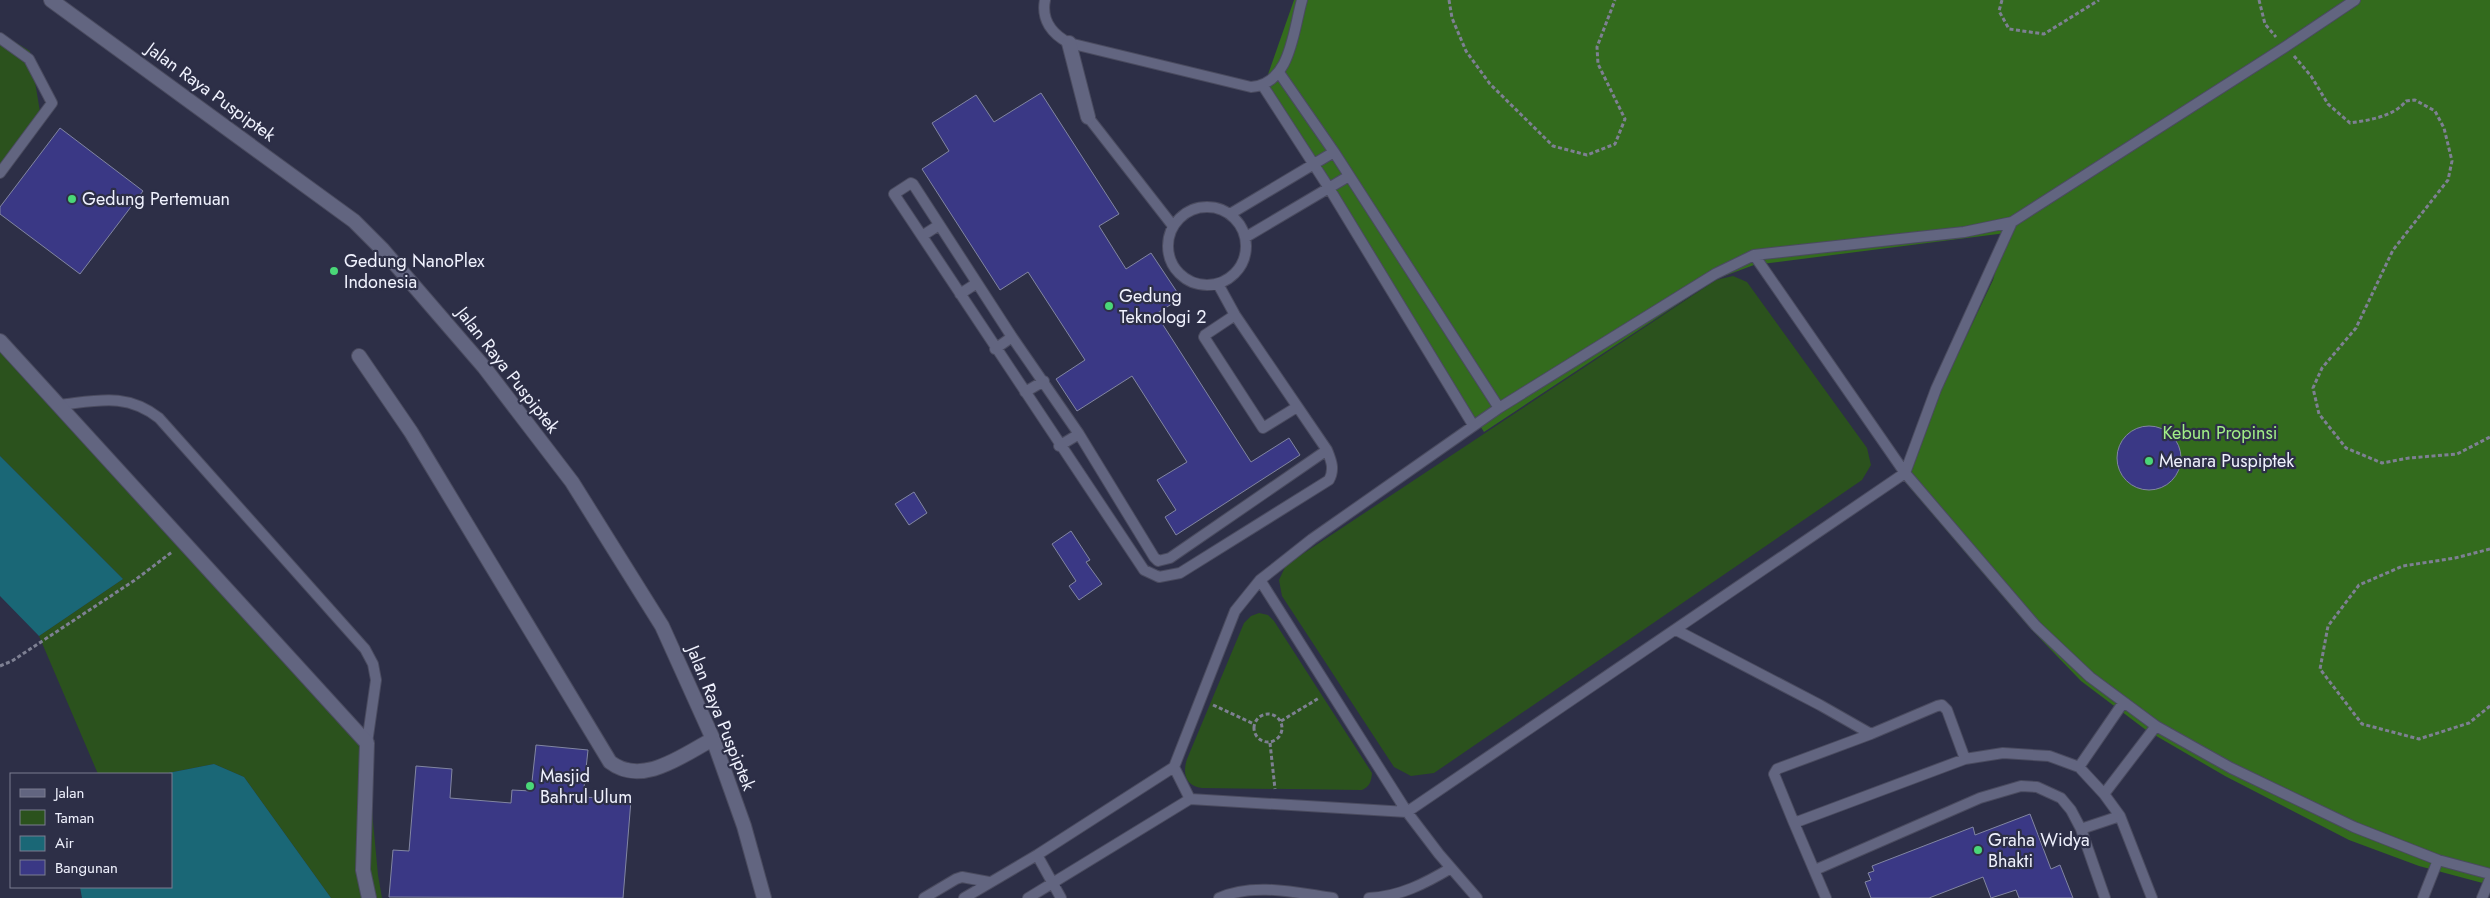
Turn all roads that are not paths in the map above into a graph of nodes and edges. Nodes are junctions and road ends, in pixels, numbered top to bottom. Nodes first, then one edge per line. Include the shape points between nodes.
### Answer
1 (51, 0) edge
2 (1045, 0) edge
3 (1302, 0) edge
4 (2355, 0) edge
5 (0, 38) edge
6 (1069, 43) junction
7 (1280, 74) junction
8 (1263, 86) junction
9 (1088, 117) joint
10 (1334, 152) junction
11 (1314, 164) junction
12 (0, 172) edge
13 (1349, 176) junction
14 (1328, 188) junction
15 (1230, 214) junction
16 (2012, 222) junction
17 (939, 225) junction
18 (1173, 226) junction
19 (922, 236) junction
20 (1246, 237) junction
21 (1754, 254) junction
22 (977, 283) junction
23 (1218, 284) junction
24 (960, 294) junction
25 (1235, 315) junction
26 (1012, 337) junction
27 (0, 341) edge
28 (996, 349) junction
29 (358, 356) dead end
30 (1044, 381) junction
31 (1025, 392) junction
32 (58, 405) junction
33 (1297, 407) junction
34 (1499, 408) junction
35 (1473, 425) junction
36 (1079, 434) junction
37 (1059, 446) junction
38 (1327, 450) junction
39 (1905, 473) junction
40 (1170, 558) junction
41 (1180, 573) junction
42 (1260, 580) junction
43 (1676, 630) junction
44 (2123, 703) junction
45 (2156, 726) junction
46 (1870, 734) junction
47 (713, 739) junction
48 (367, 742) junction
49 (1965, 759) junction
50 (1174, 767) junction
51 (2079, 767) junction
52 (2104, 794) junction
53 (1190, 799) junction
54 (1407, 812) junction
55 (2120, 816) junction
56 (1794, 823) junction
57 (2081, 829) junction
58 (1037, 855) junction
59 (2438, 860) junction
60 (1451, 868) junction
61 (1815, 870) junction
62 (2490, 874) edge
63 (2490, 879) edge
64 (989, 882) junction
65 (1053, 883) junction
66 (369, 898) edge
67 (764, 898) edge
68 (924, 898) edge
69 (964, 898) edge
70 (1028, 898) edge
71 (1061, 898) edge
72 (1219, 898) edge
73 (1333, 898) edge
74 (1369, 898) edge
75 (1477, 898) edge
76 (1826, 898) edge
77 (2105, 898) edge
78 (2152, 898) edge
79 (2423, 898) edge
80 (2482, 898) edge

1 - 47 street, Jalan Raya Puspiptek via 335,205 383,250 484,367 587,504 662,626
2 - 6 lane via 1047,24 1058,38
3 - 7 lane
4 - 16 lane
5 - 12 lane via 29,58 52,103
6 - 8 lane via 1251,87
6 - 9 street
7 - 8 lane
7 - 10 lane
8 - 11 lane
9 - 18 lane
10 - 11 lane
10 - 13 lane
11 - 14 lane
11 - 15 lane
13 - 14 lane
13 - 34 lane
14 - 20 lane
14 - 35 lane
15 - 18 lane via 1208,206 1196,208 1185,213
15 - 20 lane
16 - 21 lane via 1964,232
16 - 39 lane via 1936,389
17 - 19 lane
17 - 19 lane via 911,184 894,196
17 - 22 lane
18 - 23 lane via 1168,252 1177,272 1196,284
19 - 24 lane
20 - 23 lane via 1247,250 1238,271
21 - 34 lane via 1715,274
21 - 39 lane
22 - 24 lane
22 - 26 lane
23 - 25 lane
24 - 28 lane
25 - 33 lane
25 - 33 lane via 1204,337 1263,428
26 - 28 lane
26 - 30 lane
27 - 32 street
28 - 31 lane
29 - 47 street via 411,432 610,762 633,772 656,769
30 - 31 lane
30 - 36 lane
31 - 37 lane
32 - 48 street
32 - 48 lane via 114,399 137,404 159,418 365,649 373,664 376,680
33 - 38 lane
34 - 35 lane
35 - 42 lane via 1312,538
36 - 37 lane
36 - 40 lane via 1154,557 1162,562
37 - 41 lane via 1144,570 1159,577
38 - 40 lane
38 - 41 lane via 1333,463 1329,480
39 - 43 lane
39 - 44 lane via 2036,626
40 - 41 lane
42 - 50 lane via 1235,611
42 - 54 lane
43 - 46 lane
43 - 54 lane
44 - 45 lane
44 - 51 lane
45 - 52 lane
45 - 59 lane via 2231,768 2354,827
46 - 49 lane via 1942,705 1947,710
46 - 56 lane via 1774,771
47 - 67 street, Jalan Raya Puspiptek via 744,826
48 - 66 street via 363,870
49 - 51 lane via 2003,753 2029,754 2049,756
49 - 56 lane
50 - 53 lane
50 - 58 lane
51 - 52 lane
52 - 55 lane
53 - 54 lane
53 - 65 lane
54 - 60 lane
55 - 57 lane
55 - 78 lane
56 - 61 lane
57 - 61 lane via 2061,798 2037,787 2021,786 1980,798
57 - 77 lane
58 - 64 lane
58 - 65 lane
59 - 62 lane
59 - 79 lane
60 - 74 lane via 1419,887 1381,898
60 - 75 lane
61 - 76 lane
63 - 80 lane
64 - 68 lane via 956,878
64 - 69 lane
65 - 70 lane
65 - 71 lane
72 - 73 lane via 1252,890 1275,890

